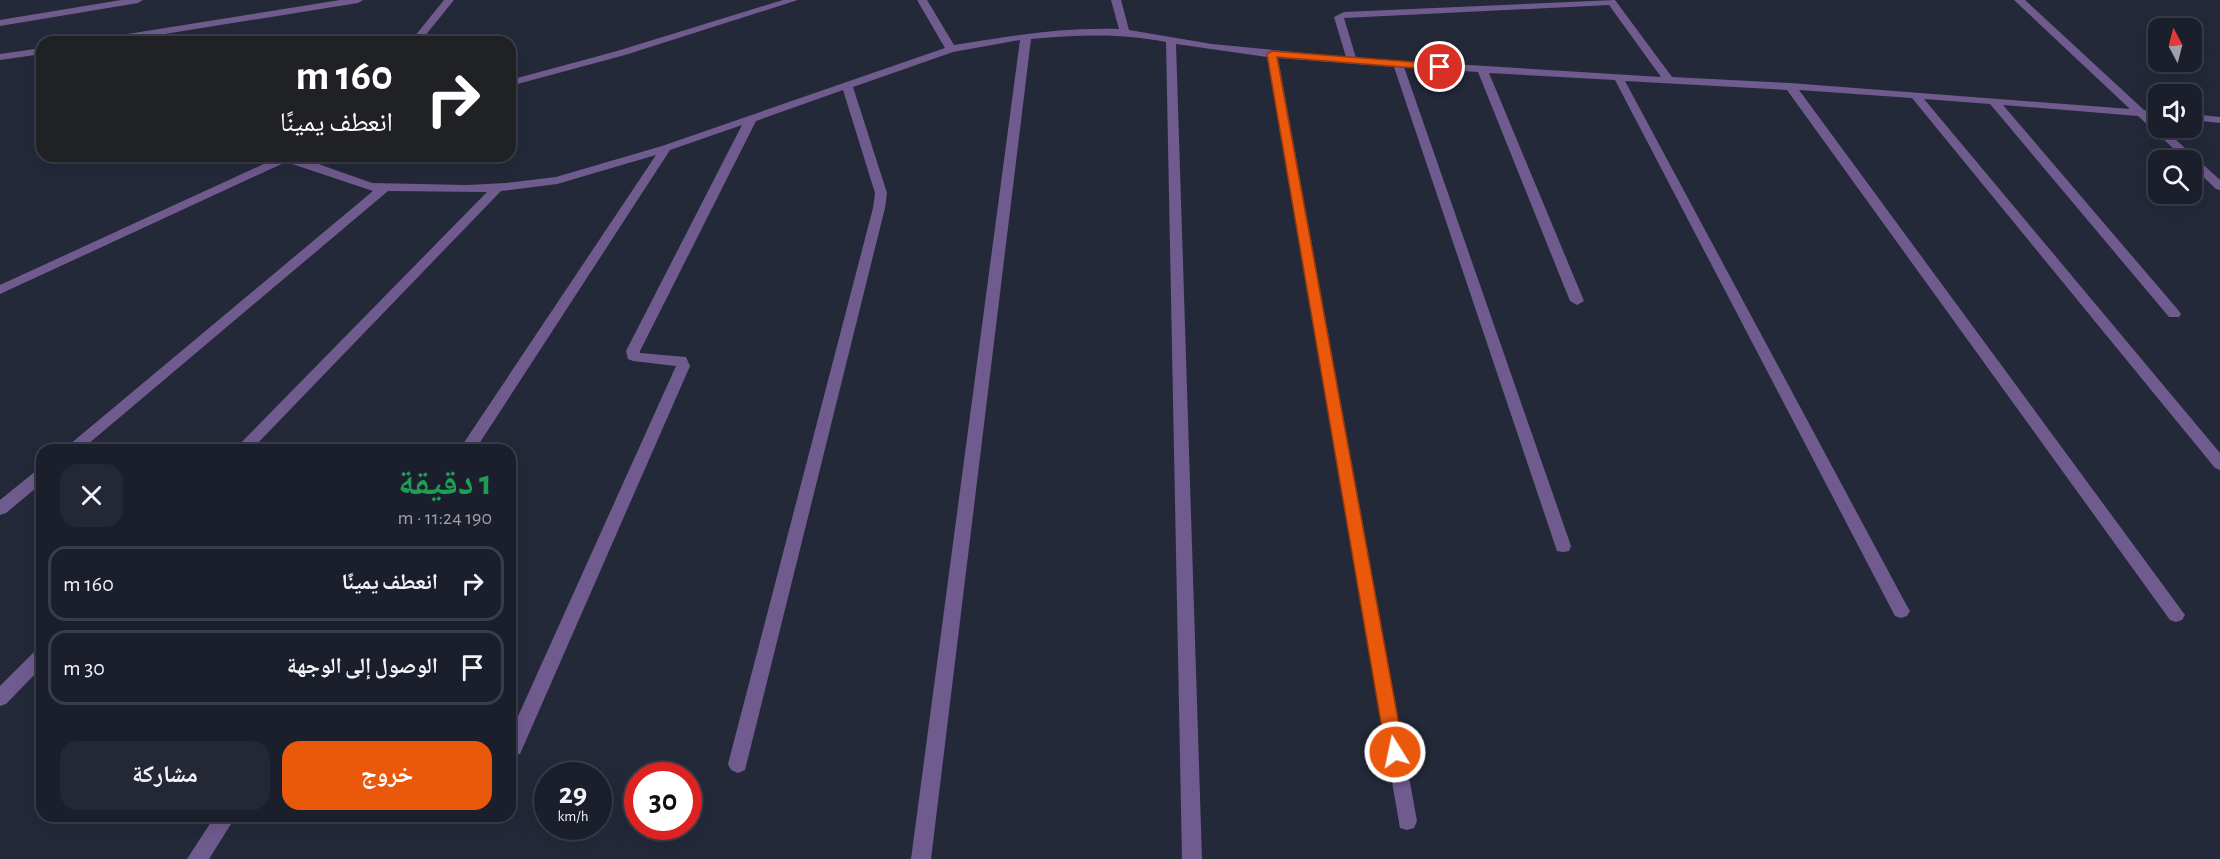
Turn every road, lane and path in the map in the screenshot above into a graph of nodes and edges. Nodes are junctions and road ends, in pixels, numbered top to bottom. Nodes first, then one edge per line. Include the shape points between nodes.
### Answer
1 (138, 0) edge
2 (358, 0) edge
3 (449, 0) edge
4 (794, 0) edge
5 (922, 0) edge
6 (1116, 0) edge
7 (2019, 0) edge
8 (1611, 1) edge
9 (0, 23) edge
10 (1125, 32) junction
11 (133, 36) edge
12 (420, 36) edge
13 (1026, 36) junction
14 (1171, 39) junction
15 (951, 49) junction
16 (36, 52) edge
17 (1272, 54) junction
18 (0, 57) edge
19 (1352, 60) junction
20 (1398, 64) junction
21 (1482, 70) junction
22 (1618, 77) junction
23 (1668, 79) junction
24 (516, 80) edge
25 (847, 84) junction
26 (1790, 86) junction
27 (1915, 95) junction
28 (1993, 101) junction
29 (2140, 111) junction
30 (2148, 112) edge
31 (752, 117) junction
32 (2202, 118) edge
33 (2220, 120) edge
34 (666, 148) junction
35 (277, 162) edge
36 (302, 162) edge
37 (2220, 186) edge
38 (384, 188) junction
39 (497, 188) junction
40 (0, 290) edge
41 (1577, 301) dead end
42 (2174, 314) dead end
43 (78, 444) edge
44 (248, 444) edge
45 (471, 444) edge
46 (2220, 464) edge
47 (36, 479) edge
48 (0, 509) edge
49 (1563, 546) dead end
50 (1901, 611) dead end
51 (2176, 615) dead end
52 (36, 661) edge
53 (0, 698) edge
54 (516, 741) edge
55 (738, 764) dead end
56 (1407, 821) dead end
57 (222, 822) edge
58 (197, 859) edge
59 (921, 859) edge
60 (1192, 859) edge

1 - 9 street
2 - 11 street
3 - 12 street
4 - 24 street
5 - 15 street
6 - 10 street
7 - 29 street
8 - 19 street via 1344,15 1340,17
8 - 23 street
10 - 13 street
10 - 14 street
13 - 15 street
13 - 59 street
14 - 17 street
14 - 60 street
15 - 25 street
16 - 18 street
17 - 19 street
17 - 56 street
19 - 20 street
20 - 21 street
20 - 49 street
21 - 22 street
21 - 41 street
22 - 23 street
22 - 50 street
23 - 26 street
25 - 31 street
25 - 55 street via 881,194 879,208
26 - 27 street
26 - 51 street
27 - 28 street
27 - 46 street
28 - 29 street
28 - 42 street
29 - 30 street
29 - 37 street
31 - 34 street
31 - 54 street via 633,351 638,358 681,360 683,366
32 - 33 street
34 - 39 street via 557,180
34 - 45 street
35 - 40 street
36 - 38 street
38 - 39 street
38 - 43 street
39 - 44 street
47 - 48 street
52 - 53 street
57 - 58 street

